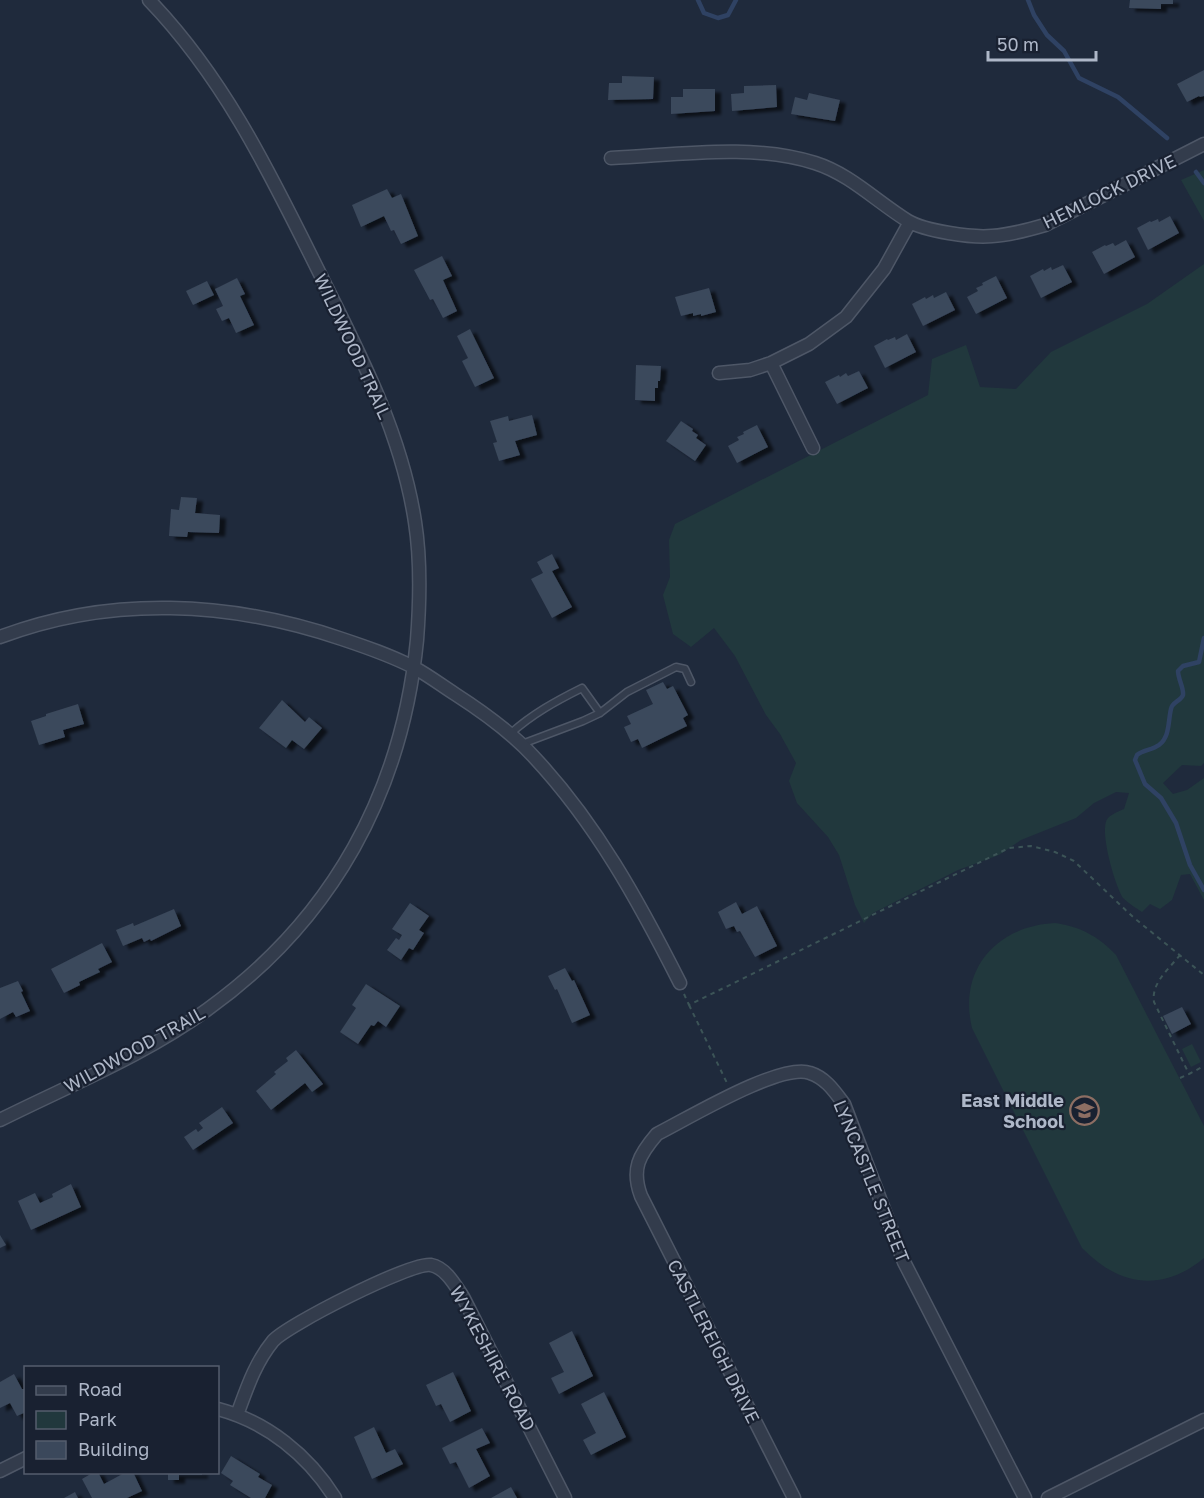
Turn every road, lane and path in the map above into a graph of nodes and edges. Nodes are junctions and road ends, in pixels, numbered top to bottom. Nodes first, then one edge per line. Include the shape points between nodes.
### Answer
1 (149, 0) edge
2 (1204, 144) edge
3 (611, 158) dead end
4 (910, 222) junction
5 (771, 363) junction
6 (719, 373) dead end
7 (813, 448) dead end
8 (0, 637) edge
9 (414, 668) junction
10 (691, 682) dead end
11 (600, 713) junction
12 (510, 734) junction
13 (522, 744) junction
14 (1180, 955) junction
15 (1204, 975) edge
16 (680, 983) joint
17 (689, 1005) junction
18 (1204, 1066) edge
19 (1190, 1074) junction
20 (1180, 1078) dead end
21 (734, 1095) junction
22 (0, 1120) edge
23 (636, 1183) joint
24 (219, 1409) edge
25 (237, 1415) junction
26 (1204, 1420) edge
27 (24, 1459) edge
28 (0, 1471) edge
29 (335, 1498) edge
30 (565, 1498) edge
31 (794, 1498) edge
32 (1025, 1498) edge
33 (1048, 1498) edge

1 - 9 street, WILDWOOD TRAIL via 205,67 242,123 381,402 407,481 416,524 419,609
2 - 4 street, HEMLOCK DRIVE via 1046,225 1021,232 991,237 933,230
3 - 4 street, HEMLOCK DRIVE via 741,152 784,156 841,175
4 - 5 street via 884,269 846,317 809,344
5 - 6 street
5 - 7 street
8 - 9 street via 50,621 110,610 221,610 317,631
9 - 12 street
9 - 22 street, WILDWOOD TRAIL via 402,728 373,812 347,862 291,935 227,994 178,1028
10 - 11 lane via 685,669 675,667 627,692
11 - 12 lane via 582,688 528,718
11 - 13 lane
12 - 13 street
13 - 16 street via 570,798 607,850
14 - 15 path
14 - 17 path via 1074,861 1031,846 1009,848
14 - 19 path via 1153,993
16 - 17 path
17 - 21 path
18 - 19 path
19 - 20 path
21 - 23 street, LYNCASTLE STREET via 657,1134 644,1149
21 - 32 street, LYNCASTLE STREET via 772,1076 803,1071 831,1087 844,1104 904,1262
23 - 31 street, CASTLEREIGH DRIVE
24 - 25 street
25 - 29 street via 277,1434 318,1474
25 - 30 street, WYKESHIRE ROAD via 252,1372 275,1338 293,1325 399,1273 431,1265 449,1276 463,1297
26 - 33 street
27 - 28 street

